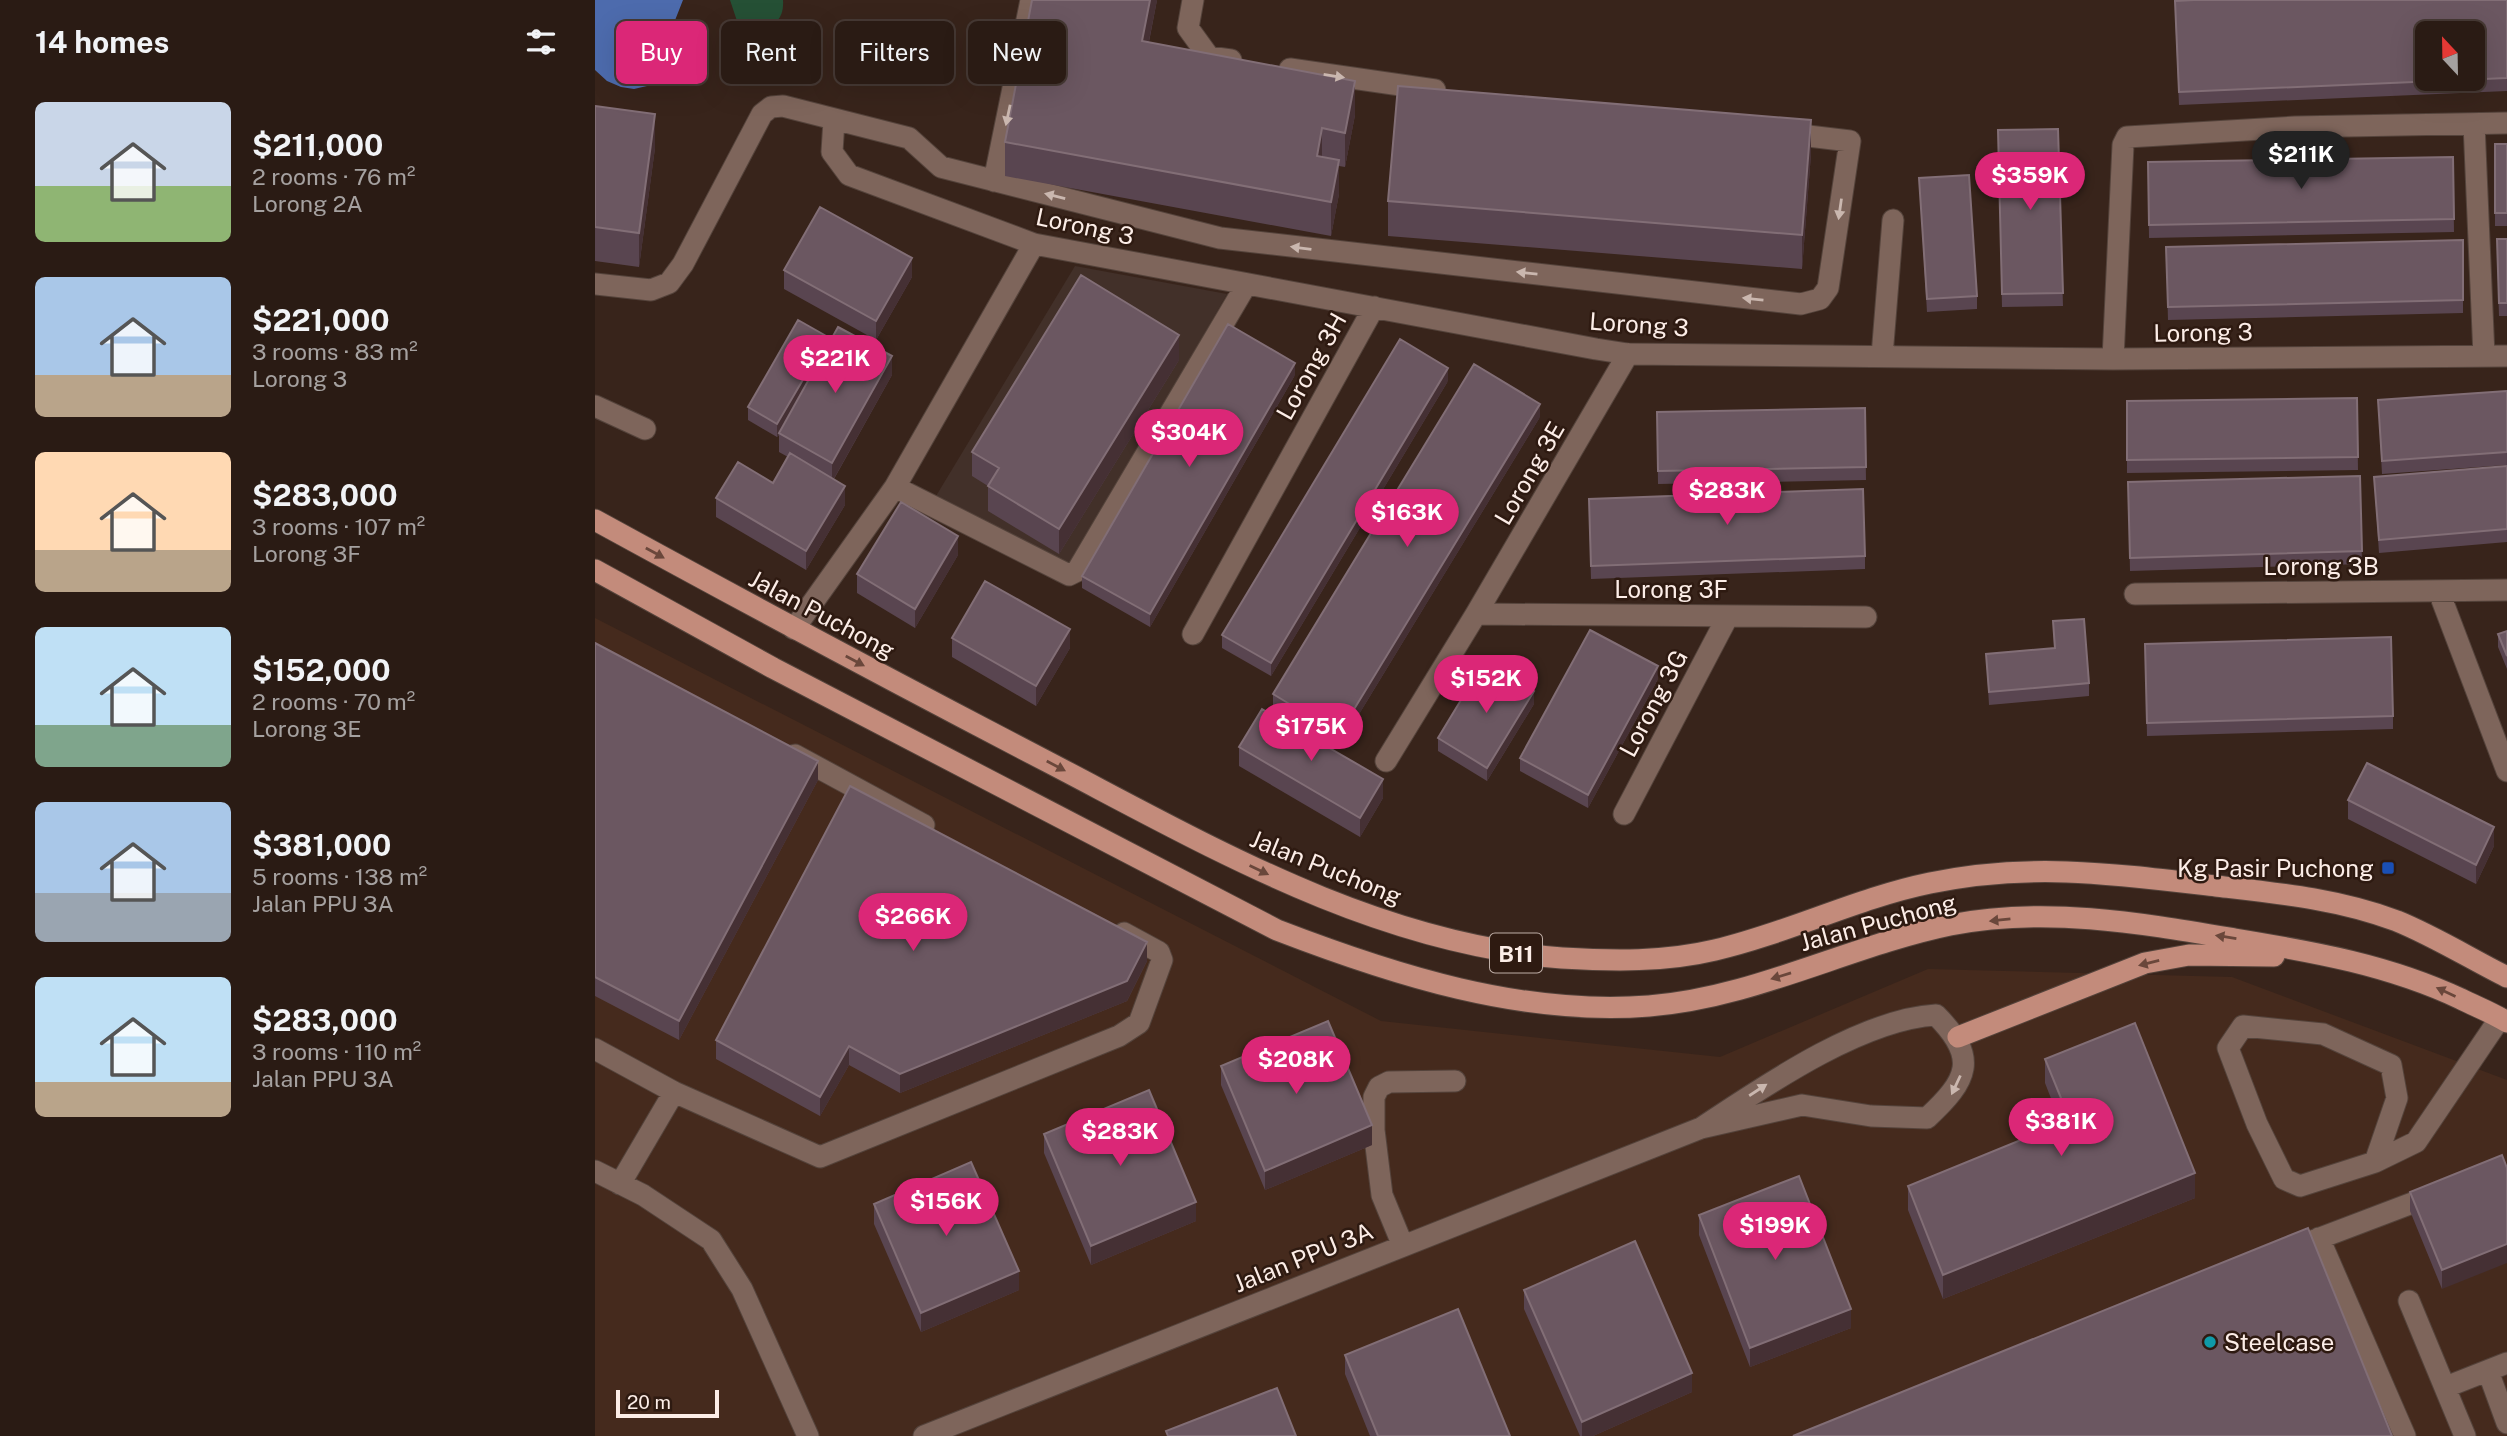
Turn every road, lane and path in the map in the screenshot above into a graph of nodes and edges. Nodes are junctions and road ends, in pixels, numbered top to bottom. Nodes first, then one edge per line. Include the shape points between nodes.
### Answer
1 (1031, 0) edge
2 (1193, 0) edge
3 (1452, 92) edge
4 (834, 120) junction
5 (2507, 123) edge
6 (2474, 124) junction
7 (1767, 131) edge
8 (994, 180) junction
9 (1893, 220) dead end
10 (1034, 244) junction
11 (595, 284) edge
12 (1246, 285) junction
13 (1374, 307) junction
14 (1628, 354) junction
15 (1882, 356) junction
16 (2484, 356) junction
17 (2507, 356) edge
18 (2113, 359) junction
19 (595, 406) edge
20 (645, 429) dead end
21 (895, 487) junction
22 (595, 520) edge
23 (595, 570) edge
24 (2507, 590) edge
25 (2439, 592) junction
26 (2135, 594) dead end
27 (1476, 614) junction
28 (1728, 616) junction
29 (1866, 617) dead end
30 (794, 629) junction
31 (1193, 634) dead end
32 (779, 746) edge
33 (1386, 761) dead end
34 (2507, 771) edge
35 (1624, 814) dead end
36 (938, 832) edge
37 (1110, 926) edge
38 (2339, 956) junction
39 (2507, 976) edge
40 (2504, 1020) edge
41 (1958, 1037) junction
42 (595, 1049) edge
43 (1455, 1081) dead end
44 (674, 1092) junction
45 (1701, 1128) junction
46 (2375, 1162) junction
47 (604, 1181) edge
48 (2457, 1186) edge
49 (2319, 1238) junction
50 (1403, 1246) junction
51 (2268, 1258) edge
52 (2409, 1301) dead end
53 (2497, 1367) edge
54 (2446, 1387) junction
55 (2507, 1423) edge
56 (808, 1436) edge
57 (924, 1436) edge
58 (2405, 1436) edge
59 (2465, 1436) edge

1 -> 8 street
2 -> 3 street via 1188,28 1209,57
4 - 8 street via 909,138 941,167
4 - 10 street, Lorong 3 via 832,152 849,175
4 - 11 street via 771,107 762,114 669,283 651,290
5 - 6 street
6 - 16 street
6 - 18 street via 2295,127 2127,137
7 -> 8 street via 1850,141 1828,288 1820,299 1801,304 1220,238
9 - 15 street
10 - 12 street, Lorong 3
10 - 21 street
12 - 13 street, Lorong 3
12 - 21 street via 1077,571 1069,575
13 - 14 street, Lorong 3
13 - 31 street, Lorong 3H
14 - 15 street, Lorong 3
14 - 27 street, Lorong 3E
15 - 18 street, Lorong 3
16 - 17 street, Lorong 3
16 - 18 street, Lorong 3
19 - 20 street
21 - 30 street
22 -> 30 main road, Jalan Puchong / B11
38 -> 23 main road, Jalan Puchong / B11 via 2127,920 2037,916 1950,925 1730,991 1652,1006 1594,1009 1431,983 1277,930
24 - 25 street, Lorong 3B
25 - 26 street, Lorong 3B
25 - 34 street
27 - 28 street, Lorong 3F
27 - 33 street, Lorong 3E
28 - 29 street, Lorong 3F
28 - 35 street, Lorong 3G
30 -> 39 main road, Jalan Puchong / B11 via 1286,884 1374,919 1498,950 1645,960 1715,950 1926,883 2010,870 2091,871 2316,898 2397,922
32 - 36 street
37 - 44 street via 1159,952 1162,960 1139,1023 1119,1036 820,1157
40 -> 38 main road, Jalan Puchong / B11 via 2419,980
38 -> 41 main road via 2189,955 2145,963
40 - 46 street via 2416,1142
45 -> 41 street, Jalan PPU 3A via 1778,1077 1910,1017 1936,1016
41 -> 45 street, Jalan PPU 3A via 1965,1064 1954,1093 1927,1118 1871,1116 1802,1105
42 - 44 street
43 - 50 street via 1389,1083 1374,1097 1382,1195
44 - 47 street
45 - 50 street, Jalan PPU 3A
46 - 46 street via 2299,1186 2284,1179 2228,1048 2233,1037 2243,1027 2323,1034 2391,1065 2397,1098
47 - 56 street via 711,1240 742,1289
48 - 49 street
49 - 51 street
49 - 58 street
50 - 57 street, Jalan PPU 3A
52 - 54 street
53 - 54 street
53 - 55 street
54 - 59 street

